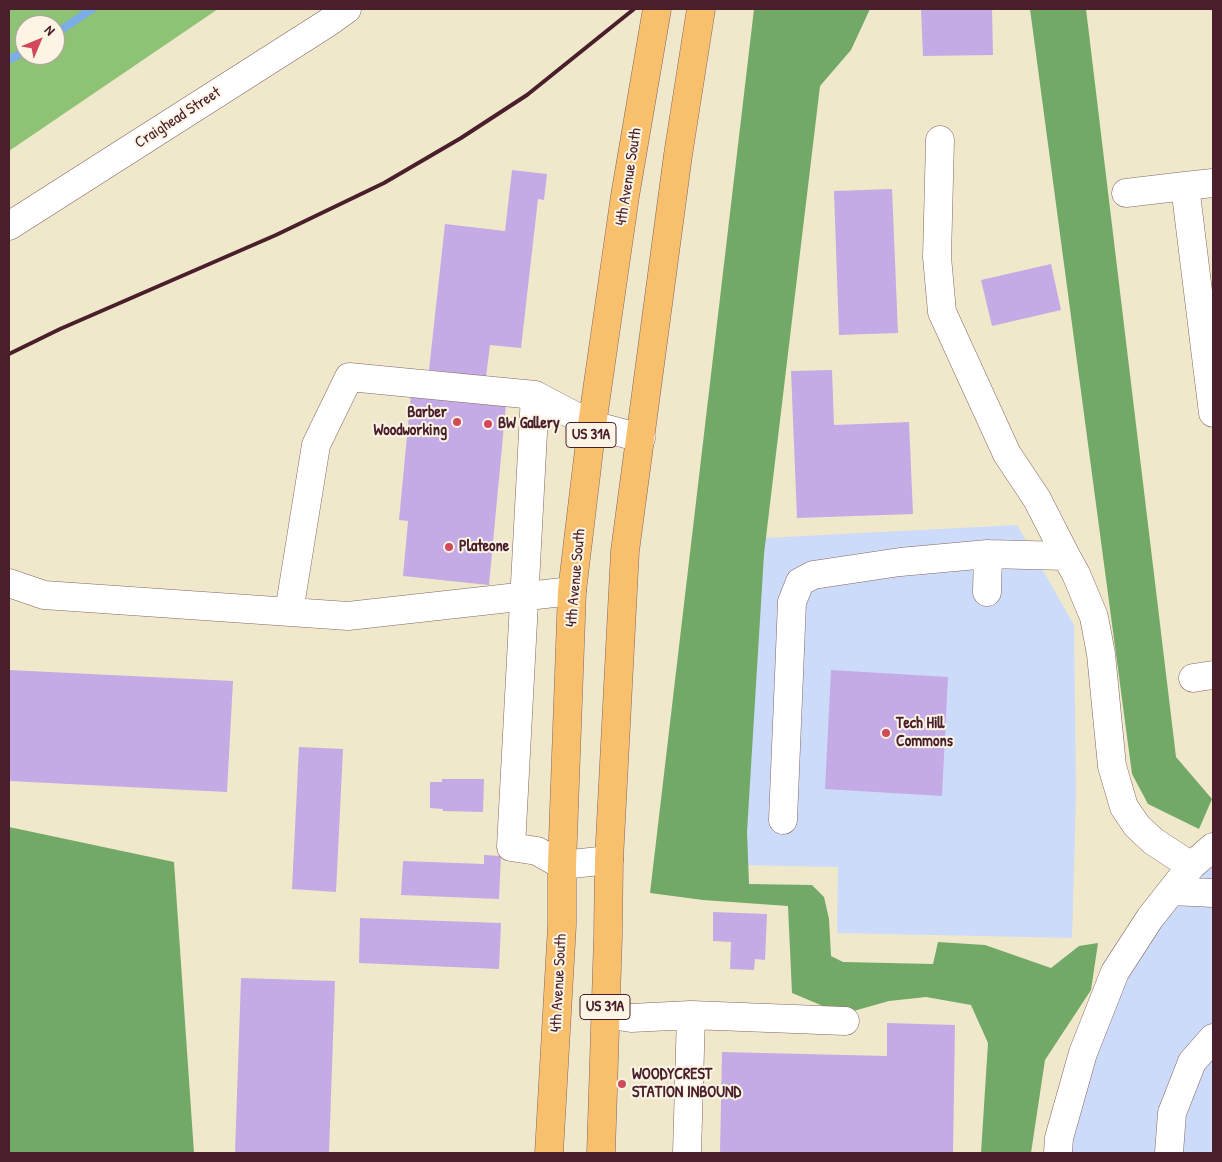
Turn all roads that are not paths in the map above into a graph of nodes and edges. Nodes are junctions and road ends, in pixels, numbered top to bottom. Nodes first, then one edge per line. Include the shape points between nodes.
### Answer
1 (347, 9) edge
2 (657, 9) edge
3 (700, 9) edge
4 (940, 140) dead end
5 (1213, 183) edge
6 (1185, 186) junction
7 (1126, 193) dead end
8 (9, 226) edge
9 (535, 395) junction
10 (1213, 413) edge
11 (592, 425) junction
12 (641, 438) junction
13 (988, 554) junction
14 (1066, 556) junction
15 (9, 583) edge
16 (572, 591) junction
17 (988, 592) dead end
18 (524, 597) junction
19 (289, 612) junction
20 (783, 820) dead end
21 (1213, 848) edge
22 (609, 860) junction
23 (562, 866) junction
24 (1191, 866) junction
25 (1172, 891) junction
26 (1213, 893) edge
27 (604, 1014) junction
28 (692, 1014) junction
29 (845, 1021) dead end
30 (1213, 1038) edge
31 (549, 1153) edge
32 (601, 1153) edge
33 (687, 1153) edge
34 (1058, 1153) edge
35 (1168, 1153) edge

1 - 8 street, Craighead Street
2 - 11 main road, 4th Avenue South / US 31A via 625,196
3 - 12 main road, US 31A
4 - 14 street via 937,257 942,312 1007,454 1037,500
5 - 6 street
6 - 7 street
6 - 10 street
9 - 11 street
9 - 18 street
9 - 19 street via 349,377 316,445
11 - 12 street
11 - 16 main road, 4th Avenue South / US 31A
12 - 22 main road, US 31A via 625,551
13 - 14 street
13 - 17 street
13 - 20 street via 900,562 813,575 800,582 792,602
14 - 24 street via 1094,617 1101,654 1112,766 1124,807 1152,841
15 - 19 street via 44,595
16 - 18 street
16 - 23 main road, 4th Avenue South / US 31A
18 - 19 street via 348,616
18 - 23 street via 511,846 537,851
21 - 24 street
22 - 23 street
22 - 27 main road, US 31A
23 - 31 main road, 4th Avenue South / US 31A via 562,926
24 - 25 street
25 - 26 street
25 - 34 street via 1115,972 1083,1053 1059,1138
27 - 28 street via 631,1018
27 - 32 main road, US 31A
28 - 29 street
28 - 33 street
30 - 35 street via 1192,1062 1172,1113

